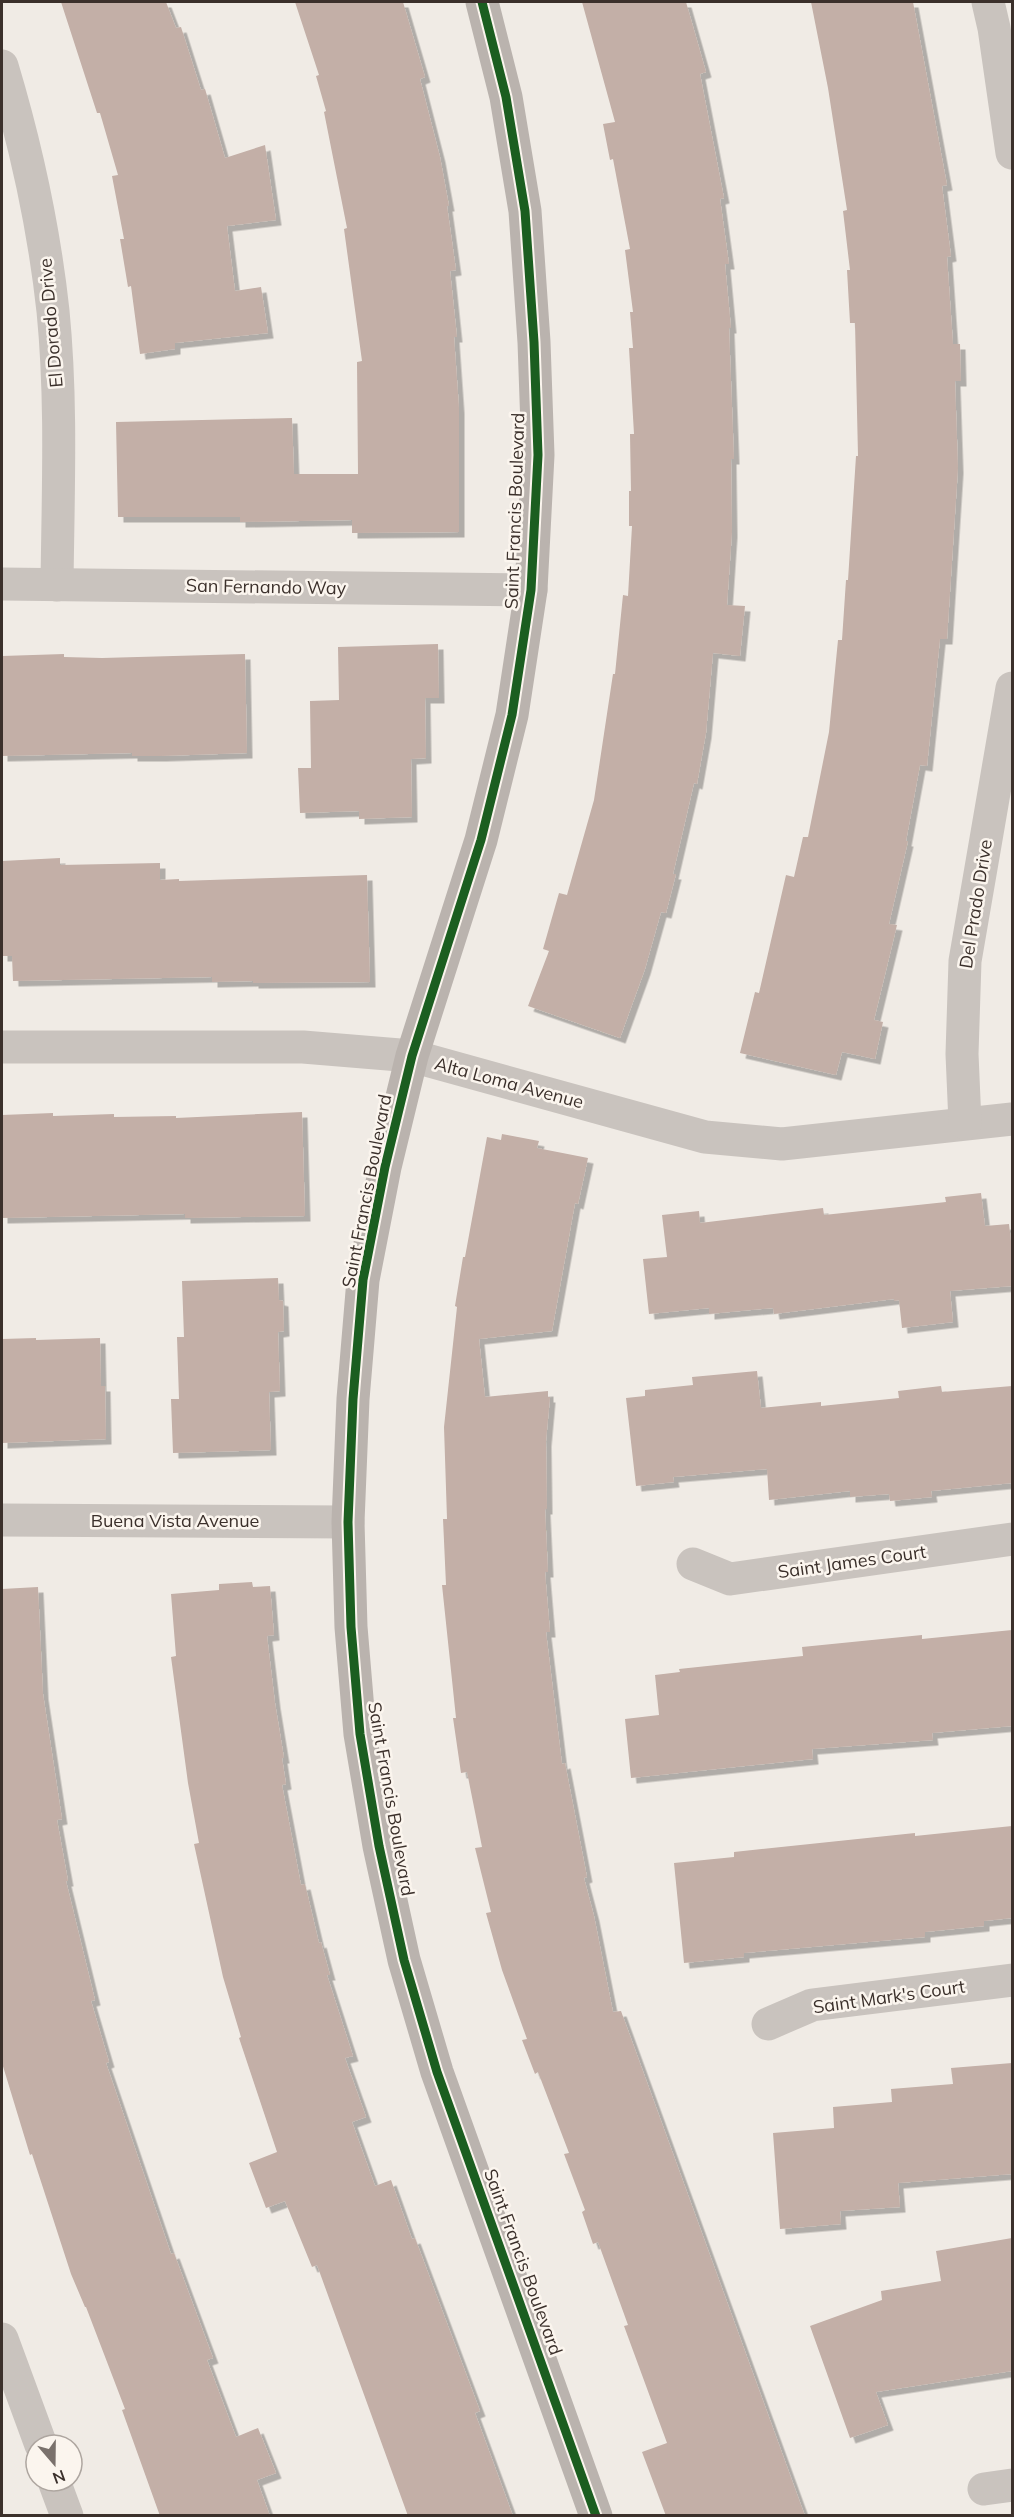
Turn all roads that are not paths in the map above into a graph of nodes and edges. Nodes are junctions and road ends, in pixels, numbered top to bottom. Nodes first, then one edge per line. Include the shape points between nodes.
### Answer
1 (482, 2) edge
2 (988, 2) edge
3 (2, 66) edge
4 (1012, 153) edge
5 (2, 584) edge
6 (57, 585) junction
7 (531, 590) junction
8 (1012, 688) edge
9 (2, 1047) edge
10 (412, 1056) junction
11 (1012, 1119) edge
12 (966, 1123) junction
13 (2, 1520) edge
14 (348, 1522) junction
15 (1012, 1539) edge
16 (693, 1564) dead end
17 (1012, 1980) edge
18 (768, 2024) dead end
19 (2, 2339) edge
20 (37, 2433) edge
21 (58, 2493) edge
22 (67, 2516) edge
23 (596, 2516) edge

1 - 7 street, Saint Francis Boulevard via 506,97 525,211 538,455
2 - 4 street
3 - 6 street, El Dorado Drive via 40,220 53,312 58,407
5 - 6 street, San Fernando Way
6 - 7 street, San Fernando Way
7 - 10 street, Saint Francis Boulevard via 512,715 481,840
8 - 12 street, Del Prado Drive via 965,961 962,1054
9 - 10 street, Alta Loma Avenue via 303,1047
10 - 12 street, Alta Loma Avenue via 705,1137 782,1143
10 - 14 street, Saint Francis Boulevard via 363,1280 352,1399
11 - 12 street, Alta Loma Avenue
13 - 14 street, Buena Vista Avenue
14 - 23 street, Saint Francis Boulevard via 360,1734 404,1960 437,2072
15 - 16 street, Saint James Court via 730,1579
17 - 18 street, Saint Mark's Court via 812,2005
19 - 20 street
21 - 22 street

